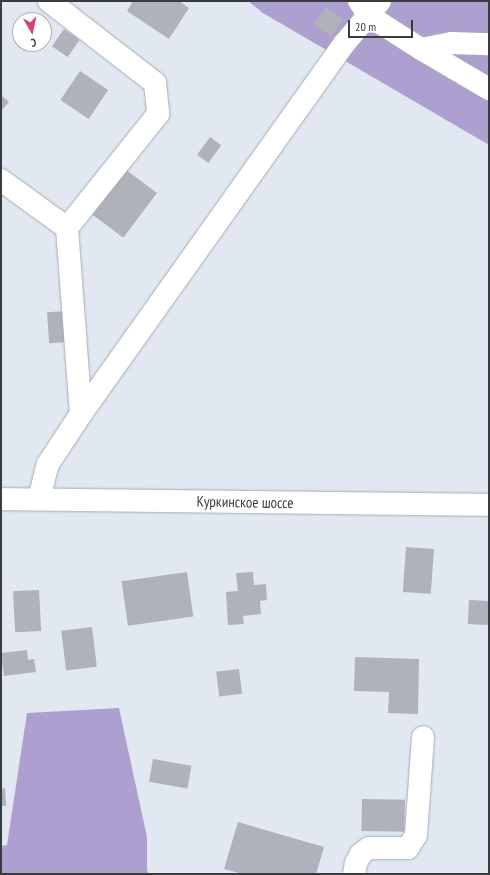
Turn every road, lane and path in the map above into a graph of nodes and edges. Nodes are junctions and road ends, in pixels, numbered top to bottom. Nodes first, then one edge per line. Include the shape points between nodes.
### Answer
1 (49, 1) edge
2 (369, 6) edge
3 (489, 44) edge
4 (421, 49) junction
5 (489, 89) edge
6 (1, 180) edge
7 (67, 228) junction
8 (81, 414) junction
9 (1, 499) edge
10 (39, 499) junction
11 (489, 505) edge
12 (423, 737) dead end
13 (354, 874) edge

1 - 7 main road via 155,83 158,114
2 - 4 main road
2 - 8 main road
3 - 4 main road via 451,44
4 - 5 main road
6 - 7 main road
7 - 8 main road
8 - 10 main road via 48,464
9 - 10 main road, Куркинское шоссе
10 - 11 main road, Куркинское шоссе
12 - 13 main road via 416,834 408,848 368,848 356,863

